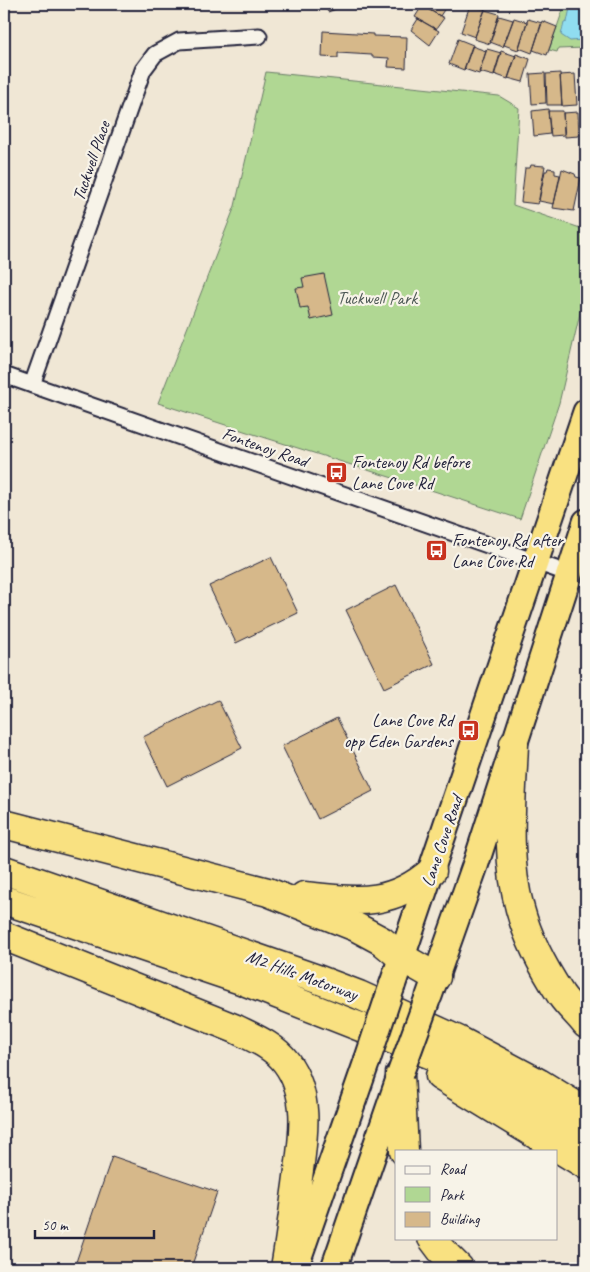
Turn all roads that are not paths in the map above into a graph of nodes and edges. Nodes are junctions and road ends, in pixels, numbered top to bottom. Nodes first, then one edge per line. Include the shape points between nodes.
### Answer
1 (259, 36) dead end
2 (4, 376) edge
3 (32, 386) junction
4 (586, 412) edge
5 (586, 522) edge
6 (536, 562) junction
7 (570, 574) junction
8 (514, 744) junction
9 (4, 824) edge
10 (4, 870) edge
11 (432, 871) junction
12 (268, 892) junction
13 (4, 900) edge
14 (4, 936) edge
15 (401, 956) junction
16 (431, 989) junction
17 (586, 1024) edge
18 (374, 1032) junction
19 (400, 1074) junction
20 (586, 1112) edge
21 (586, 1138) edge
22 (404, 1150) edge
23 (586, 1165) edge
24 (434, 1240) edge
25 (285, 1268) edge
26 (295, 1268) edge
27 (334, 1268) edge
28 (460, 1268) edge

1 - 3 street, Tuckwell Place via 179,41 155,54 143,70
2 - 3 street, Fontenoy Road
3 - 6 street, Fontenoy Road
4 - 6 highway, Lane Cove Road
5 - 7 highway
6 - 7 street, Fontenoy Road
6 - 11 highway, Lane Cove Road
7 - 8 highway
8 - 16 highway
8 - 17 highway via 511,820 513,869 520,908 536,952 562,996
9 - 12 highway
10 - 20 highway, M2 Hills Motorway via 359,996 458,1040
11 - 12 highway via 408,888 377,900 356,901
11 - 15 highway, Lane Cove Road
12 - 15 highway via 356,927
13 - 18 highway, M2 Hills Motorway via 241,980
14 - 25 highway via 236,1029 263,1042 285,1061 301,1092 304,1117 293,1226
15 - 16 highway
15 - 26 highway, Lane Cove Road, bridge
16 - 19 highway, bridge
18 - 21 highway, M2 Hills Motorway via 487,1080 540,1108
18 - 23 highway via 399,1054 472,1094
19 - 22 highway
19 - 27 highway
24 - 28 highway

